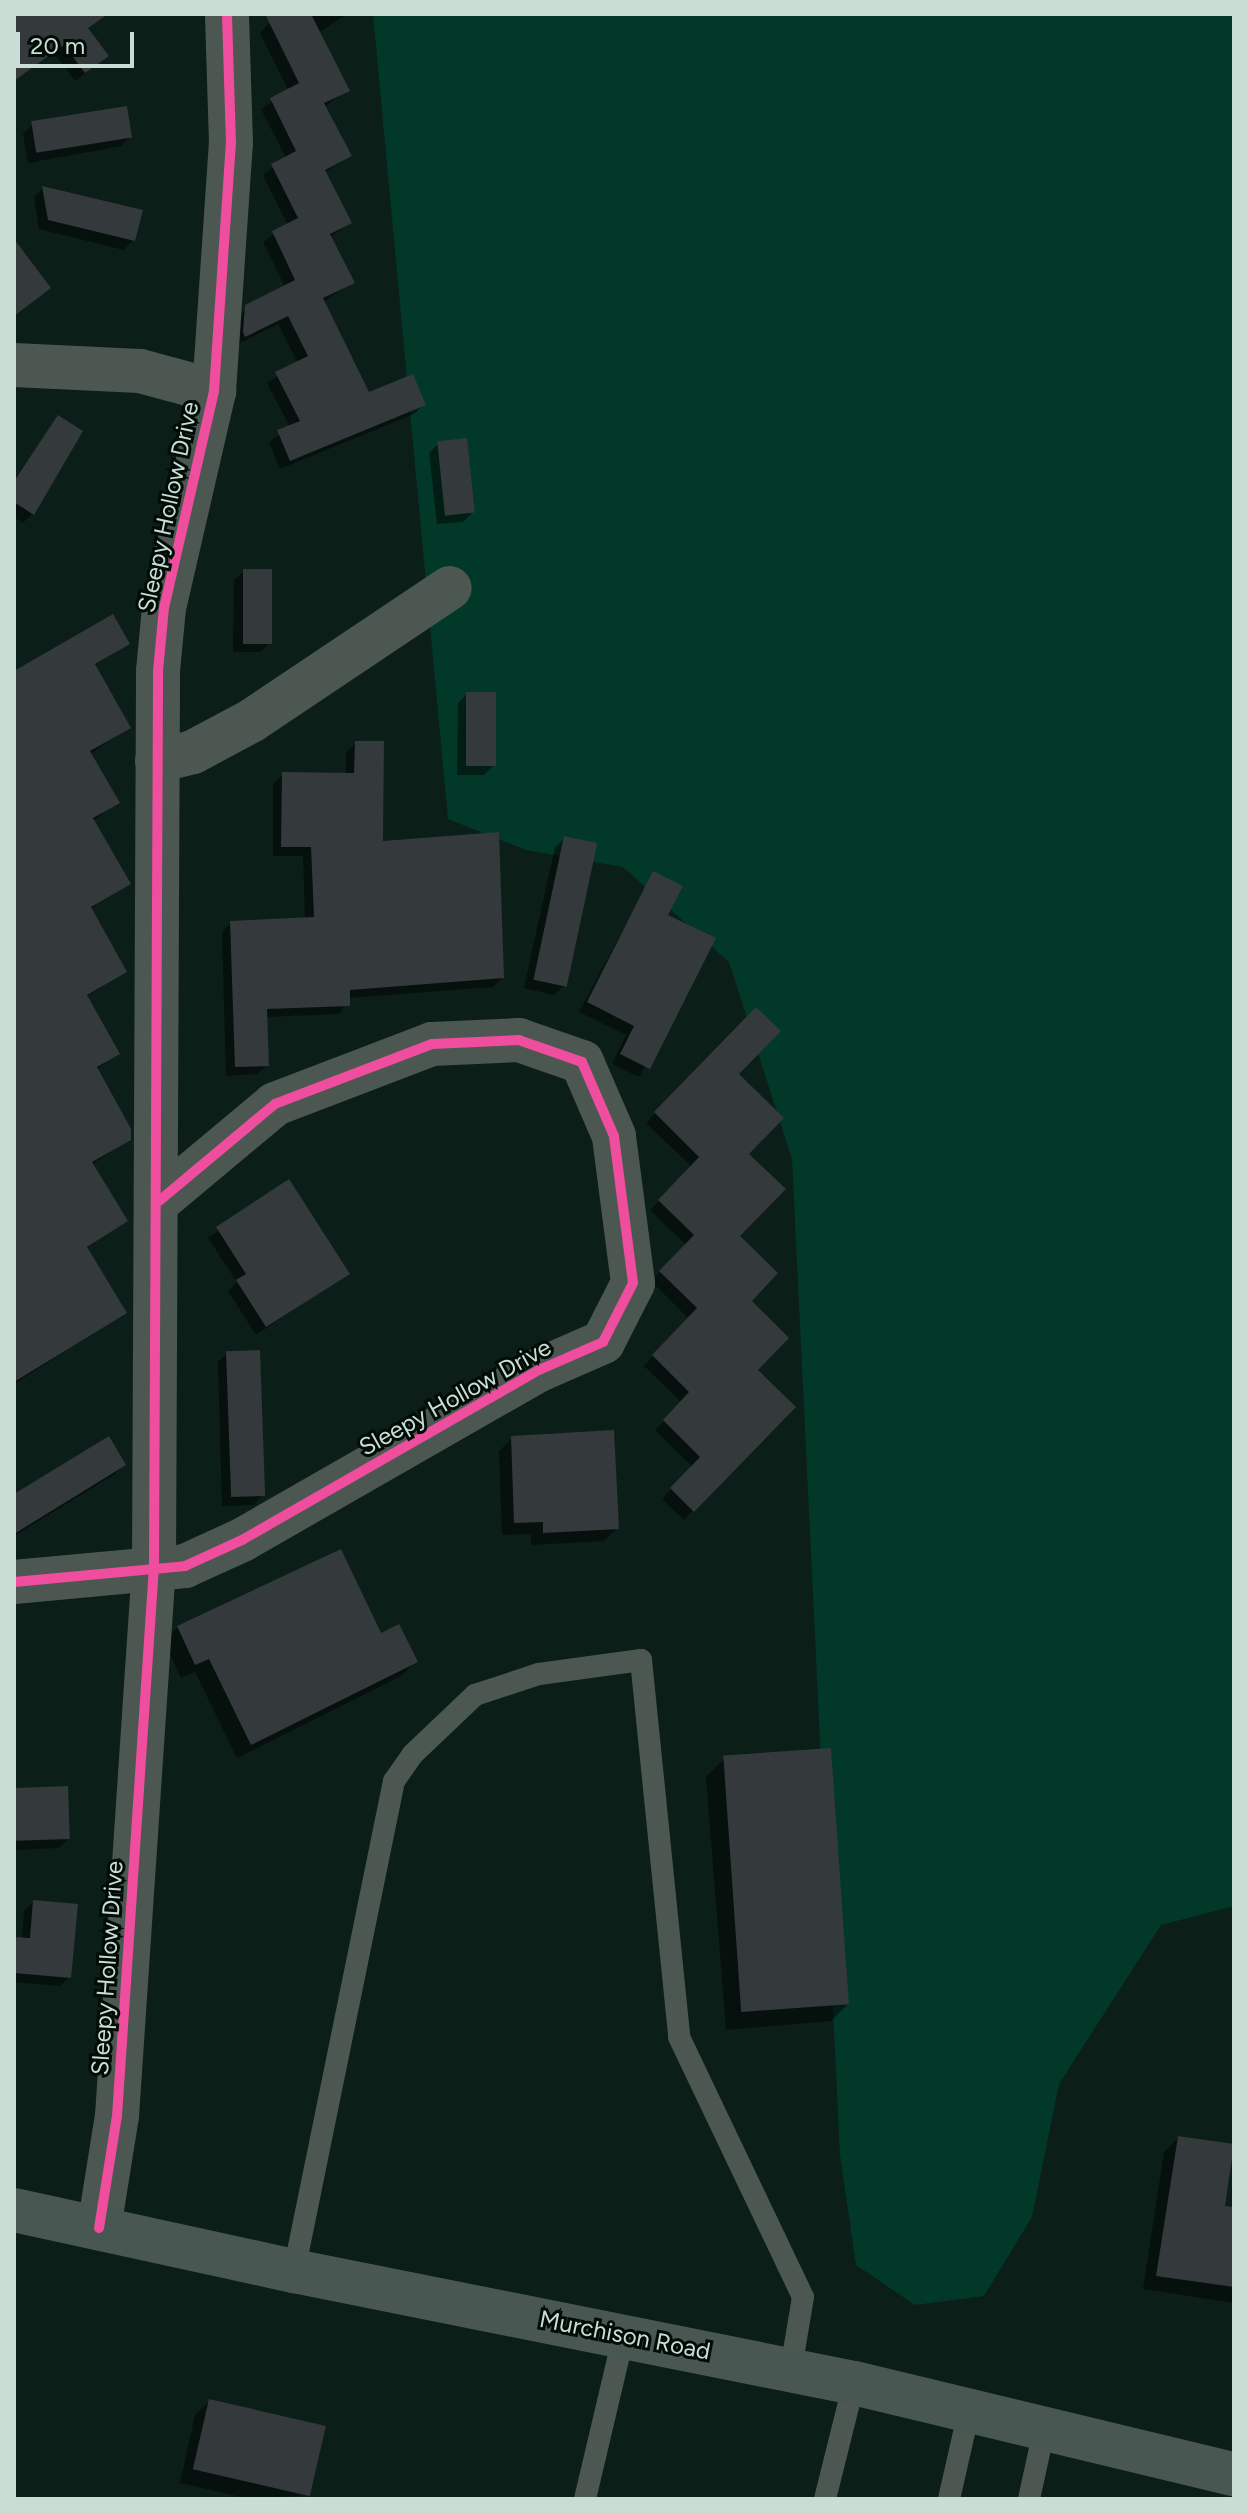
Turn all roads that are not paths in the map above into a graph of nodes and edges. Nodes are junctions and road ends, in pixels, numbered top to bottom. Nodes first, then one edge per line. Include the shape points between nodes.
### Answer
1 (227, 14) edge
2 (14, 365) edge
3 (214, 391) junction
4 (450, 588) dead end
5 (157, 761) junction
6 (159, 1201) junction
7 (154, 1566) junction
8 (14, 1582) edge
9 (14, 2210) edge
10 (99, 2228) junction
11 (294, 2271) junction
12 (624, 2334) junction
13 (791, 2369) junction
14 (854, 2383) junction
15 (969, 2411) junction
16 (1044, 2430) junction
17 (1234, 2474) edge
18 (585, 2499) edge
19 (825, 2499) edge
20 (949, 2499) edge
21 (1029, 2499) edge

1 - 3 street, Sleepy Hollow Drive via 231,143
2 - 3 street, Sleepy Hollow Drive via 140,371
3 - 5 street, Sleepy Hollow Drive via 164,608
4 - 5 street via 251,721 193,752
5 - 6 street, Sleepy Hollow Drive
6 - 7 street, Sleepy Hollow Drive
6 - 7 street, Sleepy Hollow Drive via 275,1104 432,1044 519,1040 582,1062 614,1136 633,1283 603,1342 539,1370 242,1540 185,1566
7 - 8 street
7 - 10 street, Sleepy Hollow Drive via 117,2116
9 - 10 main road, Murchison Road
10 - 11 main road, Murchison Road
11 - 12 main road, Murchison Road
11 - 13 lane via 394,1781 413,1754 475,1695 539,1674 641,1660 679,2037 803,2297
12 - 13 main road, Murchison Road
12 - 18 lane
13 - 14 main road, Murchison Road
14 - 15 main road, Murchison Road
14 - 19 lane
15 - 16 main road, Murchison Road
15 - 20 lane
16 - 17 main road, Murchison Road
16 - 21 lane

